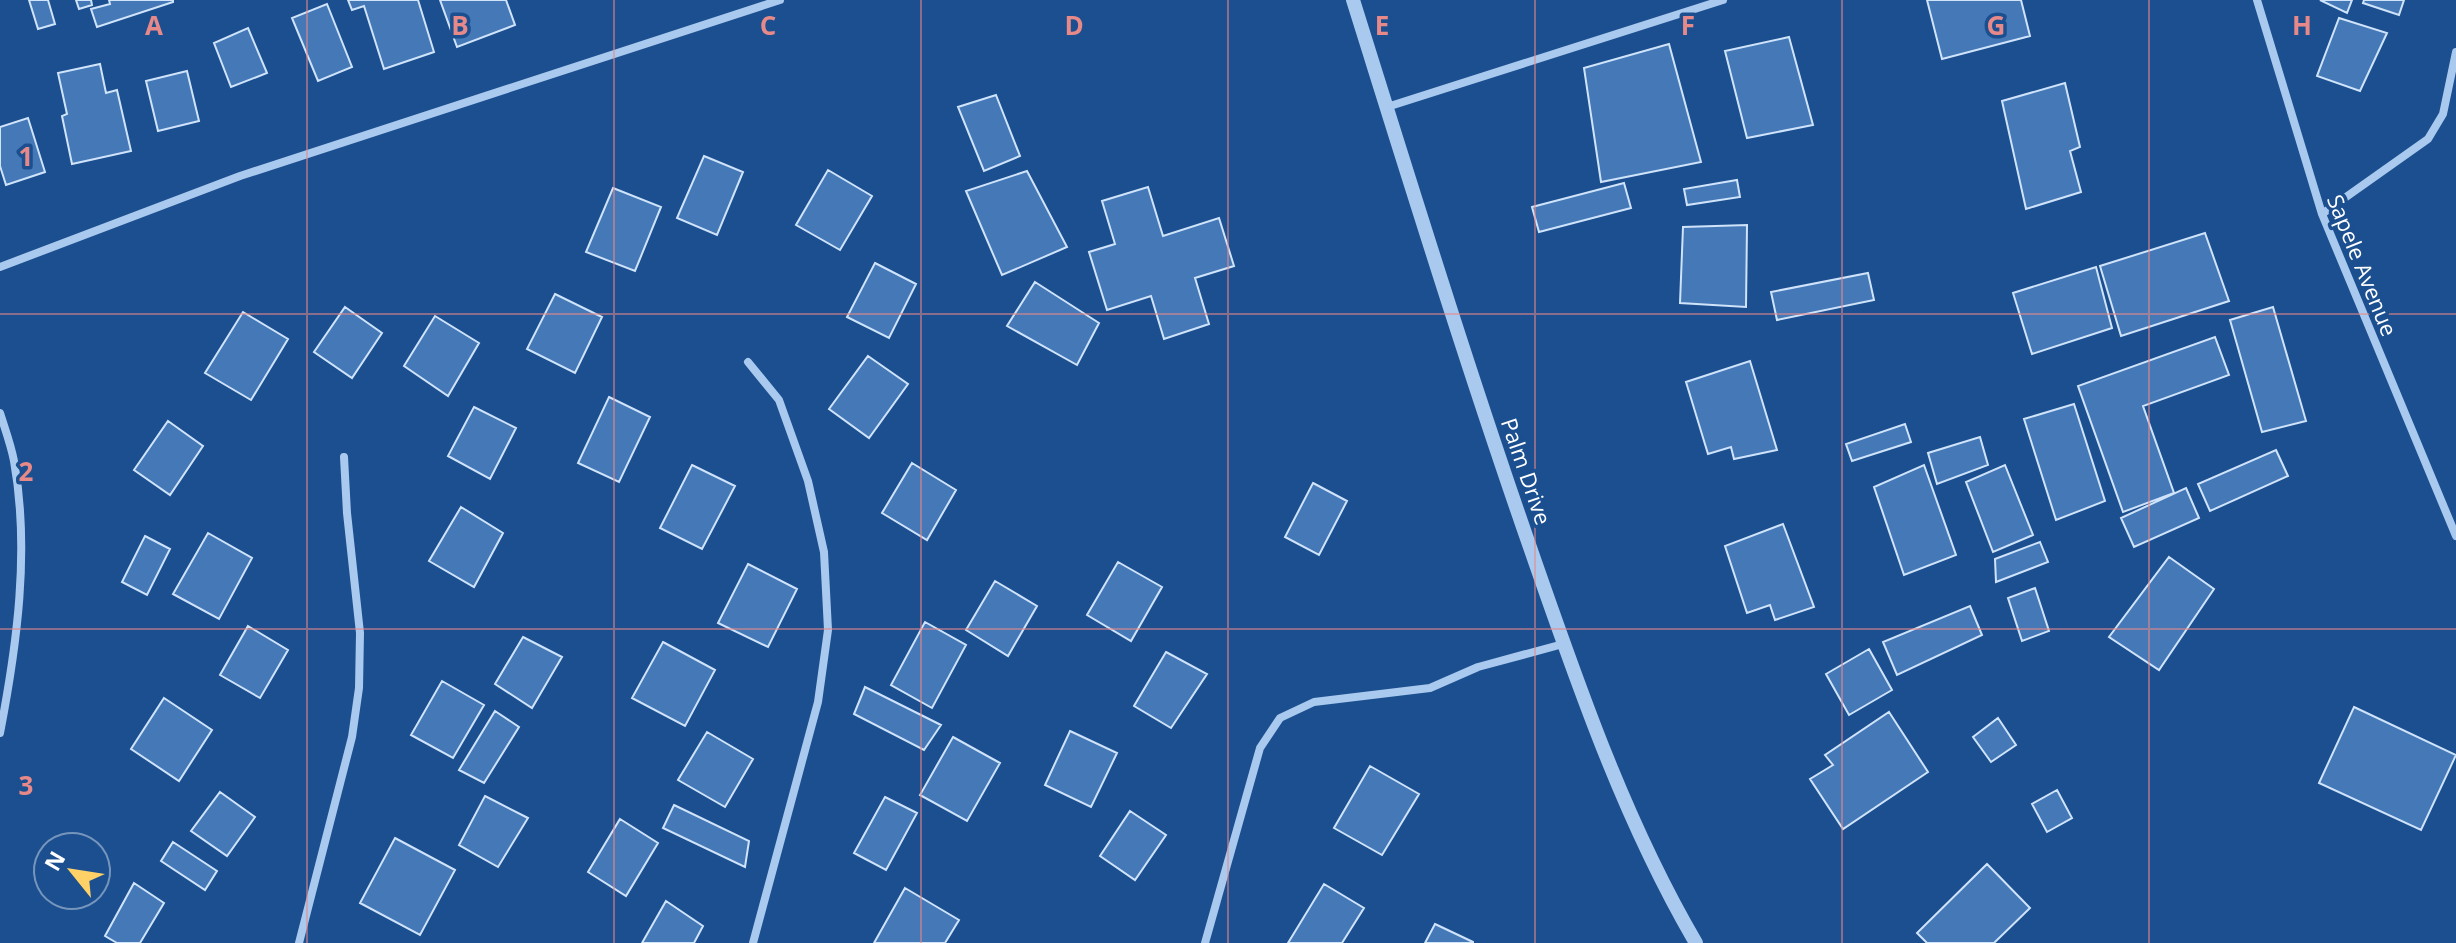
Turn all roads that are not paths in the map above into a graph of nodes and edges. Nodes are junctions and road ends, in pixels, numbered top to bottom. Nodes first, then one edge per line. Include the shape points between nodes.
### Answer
1 (780, 0) edge
2 (1353, 0) edge
3 (1723, 0) edge
4 (2257, 0) edge
5 (2456, 52) edge
6 (1387, 107) junction
7 (2322, 214) junction
8 (0, 267) edge
9 (748, 362) dead end
10 (0, 413) edge
11 (344, 457) dead end
12 (2456, 536) edge
13 (1563, 644) junction
14 (0, 733) edge
15 (299, 943) edge
16 (753, 943) edge
17 (1205, 943) edge
18 (1696, 943) edge

1 - 8 street via 240,176
2 - 6 street, Palm Drive
3 - 6 street
4 - 7 street, Sapele Avenue
5 - 7 street via 2443,114 2428,139
6 - 13 street, Palm Drive
7 - 12 street, Sapele Avenue
9 - 16 street via 779,400 808,481 824,552 828,630 818,702
10 - 14 street via 14,461 22,552
11 - 15 street via 360,633 359,688 352,737
13 - 17 street via 1478,667 1430,688 1314,702 1280,718 1260,748
13 - 18 street, Palm Drive via 1654,864

